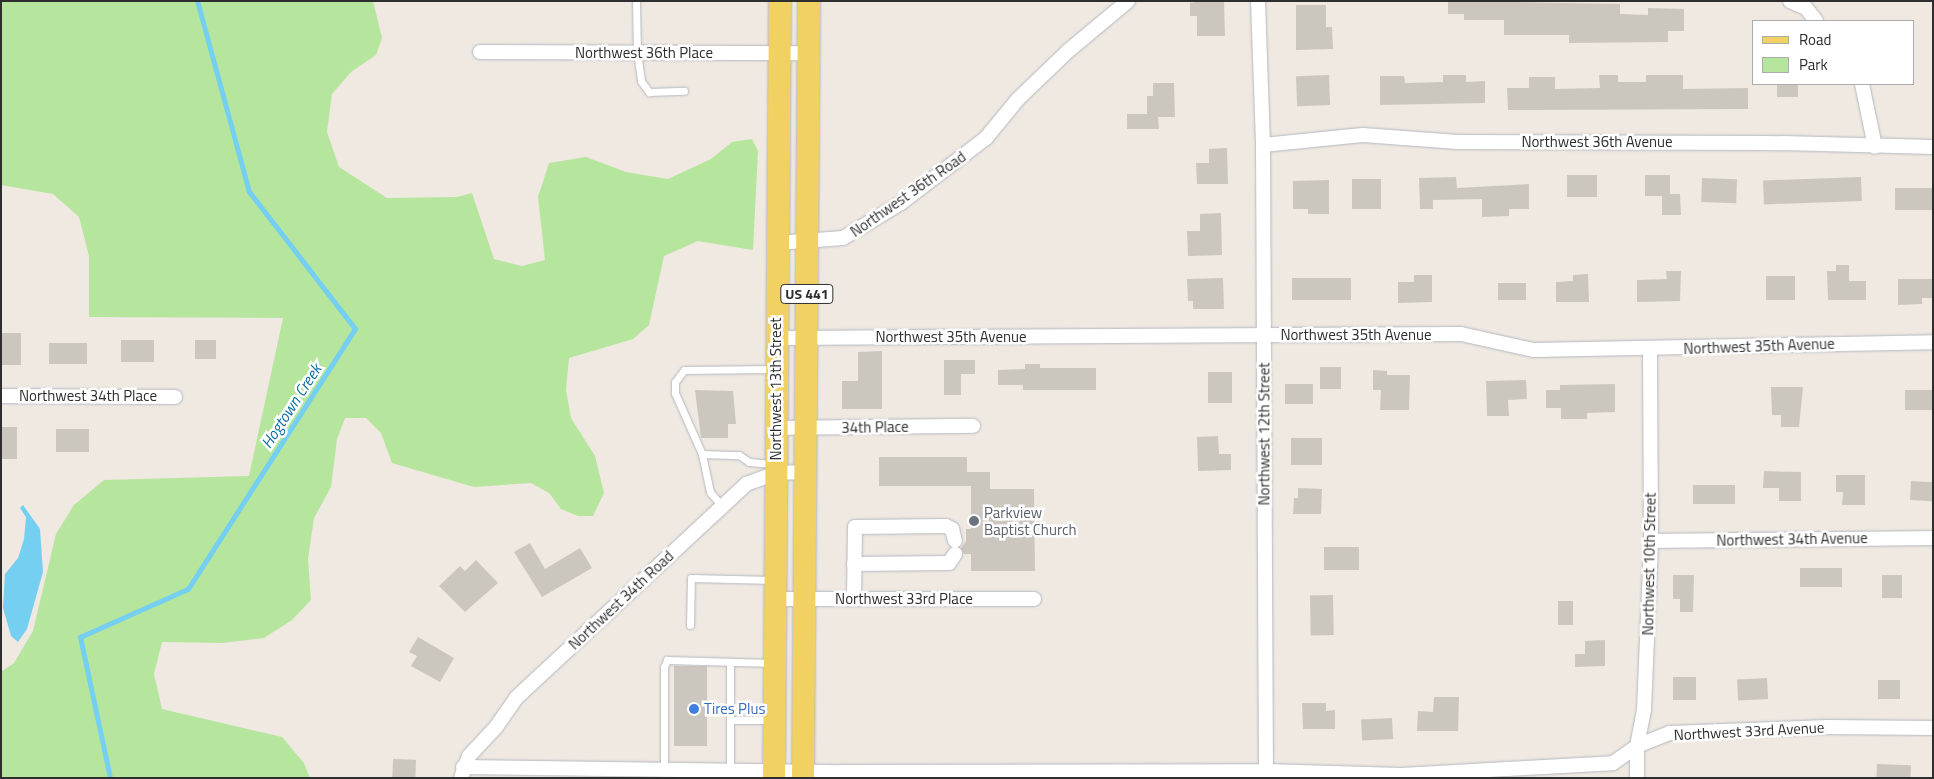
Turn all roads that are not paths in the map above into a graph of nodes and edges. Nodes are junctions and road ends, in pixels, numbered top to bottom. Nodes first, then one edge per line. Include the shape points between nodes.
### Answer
1 (636, 1) edge
2 (780, 1) edge
3 (809, 1) edge
4 (1128, 1) edge
5 (1258, 1) edge
6 (1790, 1) edge
7 (1815, 20) edge
8 (480, 52) dead end
9 (637, 52) junction
10 (780, 53) junction
11 (808, 53) junction
12 (1862, 85) edge
13 (684, 91) dead end
14 (1262, 145) junction
15 (1875, 146) junction
16 (1933, 148) edge
17 (807, 242) junction
18 (777, 243) junction
19 (1264, 336) junction
20 (777, 338) junction
21 (807, 338) junction
22 (1933, 342) edge
23 (1650, 349) junction
24 (777, 369) junction
25 (1, 396) edge
26 (175, 397) dead end
27 (974, 426) dead end
28 (777, 428) junction
29 (806, 428) junction
30 (702, 454) junction
31 (776, 469) junction
32 (805, 472) junction
33 (722, 506) junction
34 (1933, 538) edge
35 (1651, 541) junction
36 (854, 564) junction
37 (775, 590) junction
38 (805, 599) junction
39 (854, 599) junction
40 (1034, 599) dead end
41 (690, 625) dead end
42 (730, 662) junction
43 (775, 663) junction
44 (730, 720) junction
45 (775, 720) junction
46 (1933, 728) edge
47 (1637, 746) junction
48 (664, 769) junction
49 (730, 770) junction
50 (462, 772) edge
51 (638, 773) edge
52 (774, 774) edge
53 (1266, 774) edge
54 (803, 775) edge
55 (842, 775) edge
56 (1085, 775) edge
57 (1458, 775) edge
58 (1637, 778) edge

1 - 9 lane
2 - 10 main road, Northwest 13th Street / US 441
3 - 11 main road, Northwest 13th Street / US 441
4 - 17 street, Northwest 36th Road via 1068,51 1018,99 986,138 938,177 843,238
5 - 14 street, Northwest 12th Street
6 - 7 street via 1806,8
8 - 9 street, Northwest 36th Place
9 - 10 street, Northwest 36th Place
9 - 13 lane via 641,81 649,92
10 - 11 street, Northwest 36th Place
10 - 18 main road, Northwest 13th Street / US 441
11 - 17 main road, Northwest 13th Street / US 441
12 - 15 street
14 - 15 street, Northwest 36th Avenue via 1364,135 1458,142
14 - 19 street, Northwest 12th Street
15 - 16 street, Northwest 36th Avenue
17 - 18 street, Northwest 36th Road
17 - 21 main road, Northwest 13th Street / US 441
18 - 20 main road, Northwest 13th Street / US 441
19 - 21 street, Northwest 35th Avenue
19 - 23 street, Northwest 35th Avenue via 1461,334 1533,350
19 - 53 street, Northwest 12th Street
20 - 21 street, Northwest 35th Avenue
20 - 24 main road, Northwest 13th Street / US 441
21 - 29 main road, Northwest 13th Street / US 441
22 - 23 street, Northwest 35th Avenue
23 - 35 street, Northwest 10th Street
24 - 28 main road, Northwest 13th Street / US 441
24 - 30 lane via 684,370 675,382 675,393
25 - 26 street, Northwest 34th Place
27 - 29 street, 34th Place
28 - 29 street, 34th Place
28 - 31 main road, Northwest 13th Street / US 441
29 - 32 main road, Northwest 13th Street / US 441
30 - 31 lane via 739,455 749,462
30 - 33 lane via 710,492
31 - 32 street, Northwest 34th Road
31 - 33 street, Northwest 34th Road via 746,484
31 - 37 main road, Northwest 13th Street / US 441
32 - 38 main road, Northwest 13th Street / US 441
33 - 50 street, Northwest 34th Road via 516,698
34 - 35 street, Northwest 34th Avenue
35 - 47 street, Northwest 10th Street via 1644,710
36 - 36 street via 855,527 946,526 952,529 955,548 948,563
36 - 39 street
37 - 38 street, Northwest 33rd Place
37 - 41 lane via 691,578
37 - 43 main road, Northwest 13th Street / US 441
38 - 39 street, Northwest 33rd Place
38 - 54 main road, Northwest 13th Street / US 441
39 - 40 street, Northwest 33rd Place
42 - 43 lane
42 - 44 lane
42 - 48 lane via 667,660 664,668
43 - 45 main road, Northwest 13th Street / US 441
44 - 45 lane
44 - 49 lane
45 - 52 main road, Northwest 13th Street / US 441
46 - 47 street, Northwest 33rd Avenue via 1828,727 1670,733
47 - 57 street, Northwest 33rd Avenue via 1613,762
47 - 58 street, Northwest 10th Street
48 - 49 street, Northwest 33rd Avenue
48 - 51 street, Northwest 33rd Avenue
49 - 52 street, Northwest 33rd Avenue
50 - 51 street, Northwest 33rd Avenue
52 - 54 street, Northwest 33rd Avenue
53 - 56 street, Northwest 33rd Avenue
53 - 57 street, Northwest 33rd Avenue
54 - 55 street, Northwest 33rd Avenue
55 - 56 street, Northwest 33rd Avenue

